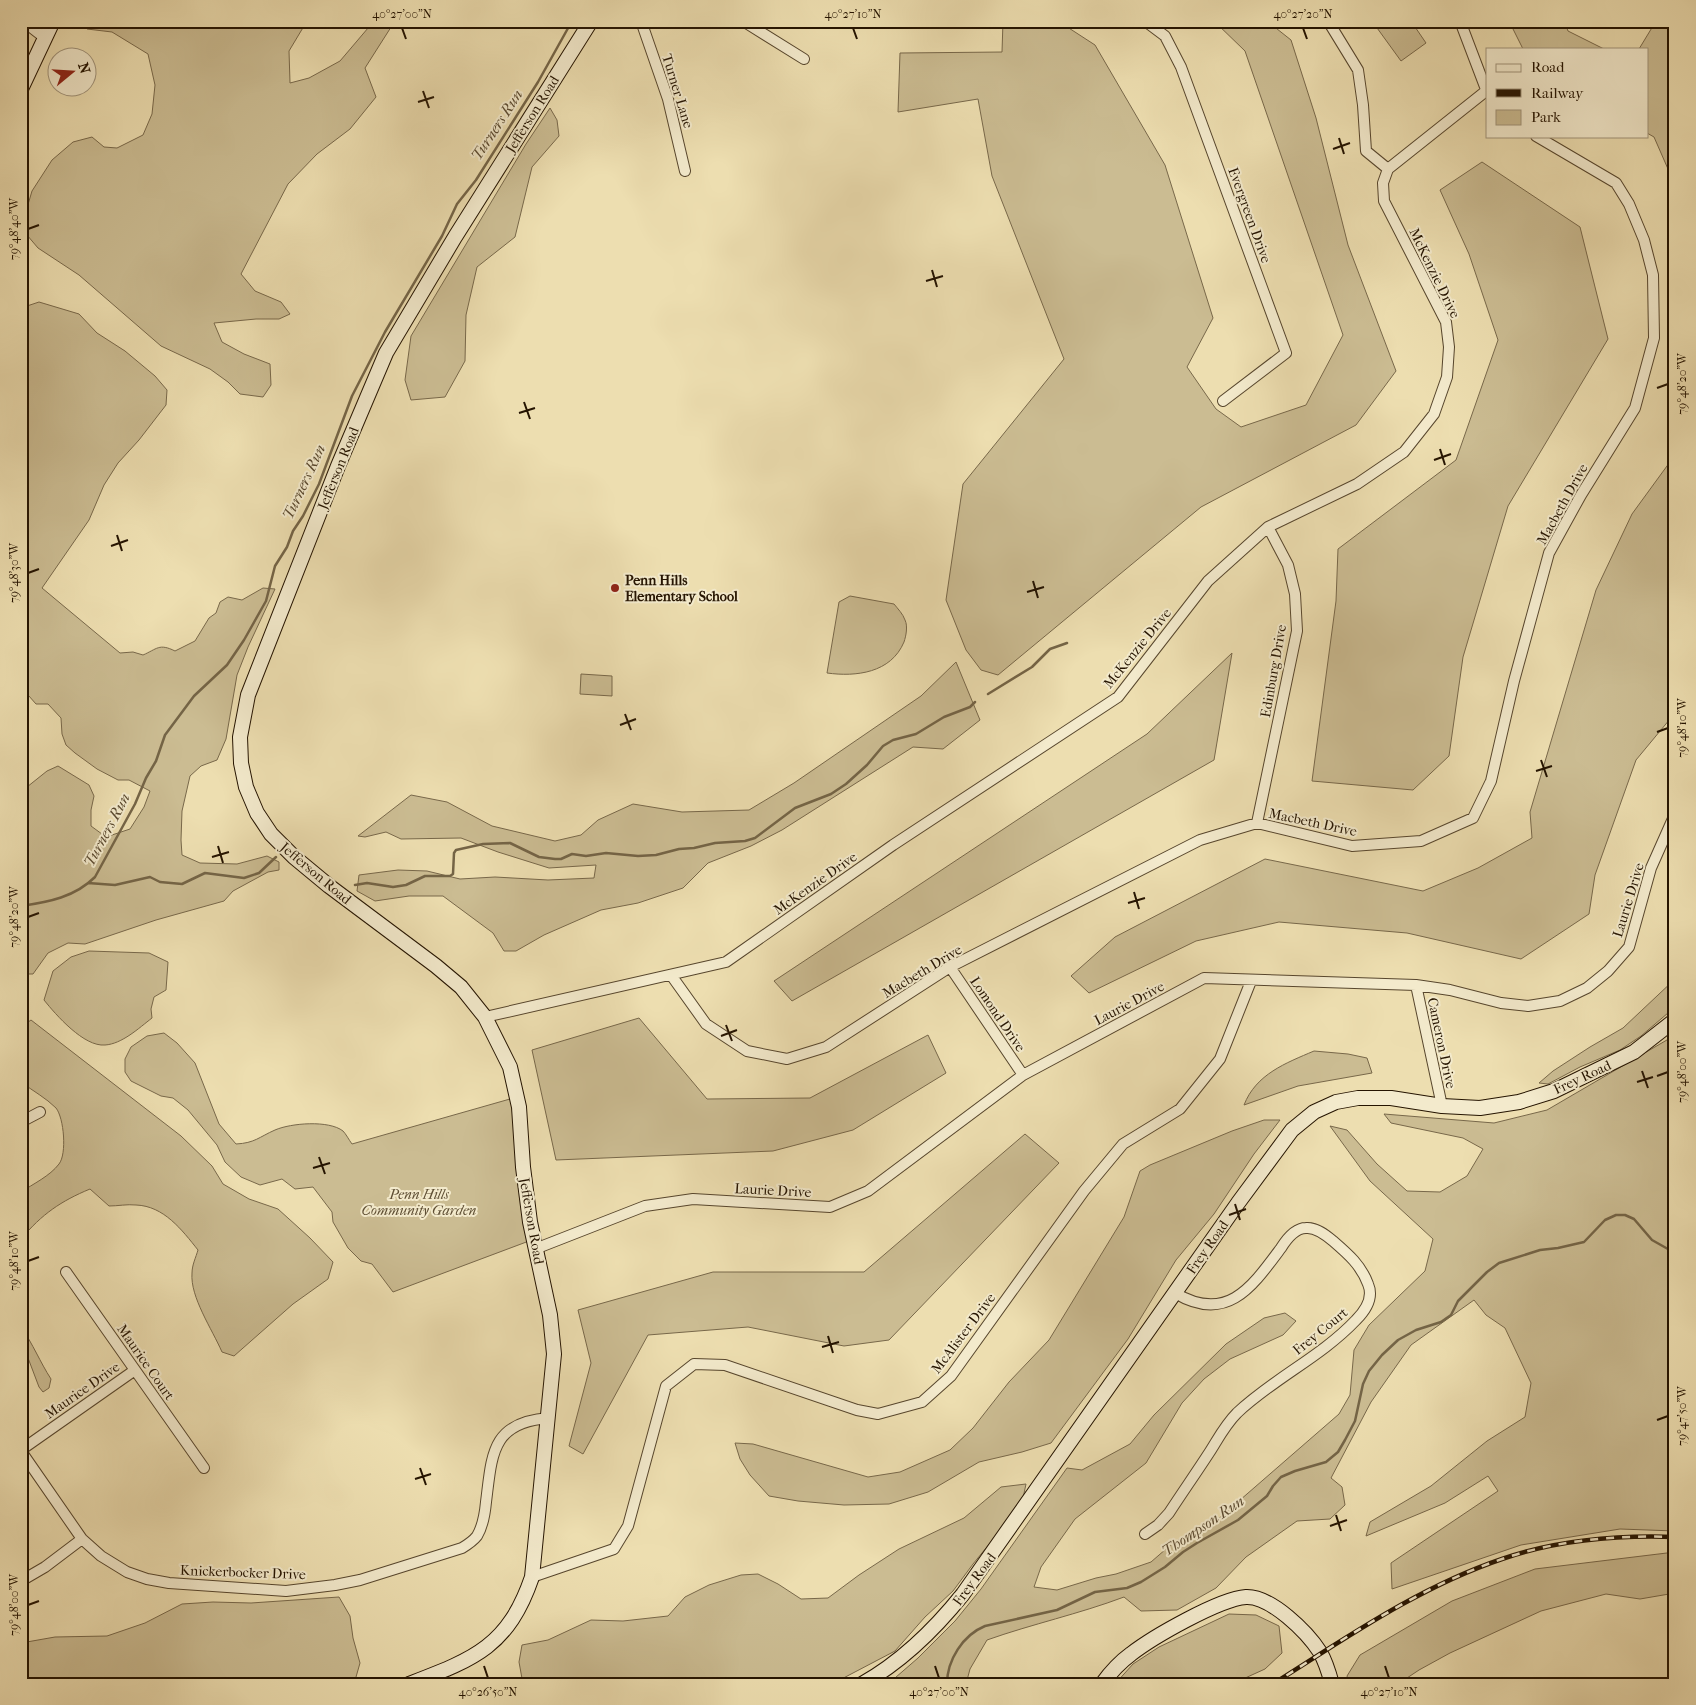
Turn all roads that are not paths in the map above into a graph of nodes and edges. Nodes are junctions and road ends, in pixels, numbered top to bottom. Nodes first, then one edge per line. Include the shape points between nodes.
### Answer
1 (23, 21) edge
2 (53, 21) edge
3 (592, 21) edge
4 (641, 21) edge
5 (743, 21) edge
6 (1145, 21) edge
7 (1328, 21) edge
8 (1460, 21) edge
9 (45, 38) junction
10 (804, 59) dead end
11 (21, 89) edge
12 (1486, 89) edge
13 (1486, 93) edge
14 (1539, 138) edge
15 (1388, 170) junction
16 (685, 171) dead end
17 (1223, 400) dead end
18 (1268, 527) junction
19 (1675, 814) edge
20 (1256, 823) junction
21 (950, 967) junction
22 (671, 976) junction
23 (1251, 981) junction
24 (1416, 984) junction
25 (485, 1018) junction
26 (1675, 1020) edge
27 (1023, 1075) junction
28 (1442, 1106) junction
29 (40, 1112) dead end
30 (21, 1122) edge
31 (535, 1249) junction
32 (66, 1272) dead end
33 (1175, 1293) junction
34 (135, 1370) junction
35 (549, 1418) junction
36 (21, 1451) edge
37 (204, 1468) dead end
38 (1145, 1534) dead end
39 (82, 1539) junction
40 (532, 1577) junction
41 (21, 1580) edge
42 (409, 1684) edge
43 (862, 1684) edge
44 (1102, 1684) edge
45 (1332, 1684) edge

1 - 9 street
2 - 9 street
3 - 25 street, Jefferson Road via 454,237 386,353 248,695 240,737 246,787 271,834 329,886 451,978 470,996
4 - 16 street, Turner Lane via 668,99
5 - 10 street
6 - 17 street, Evergreen Drive via 1165,36 1181,67 1286,353
7 - 15 street via 1358,70 1366,151
8 - 12 street
9 - 11 street
13 - 15 street
14 - 20 street, Macbeth Drive via 1616,183 1644,240 1653,275 1654,338 1635,408 1549,553 1491,781 1473,818 1421,841 1352,846
15 - 18 street, McKenzie Drive via 1382,183 1384,201 1446,322 1449,347 1444,386 1434,414 1404,452 1357,484
18 - 20 street, Edinburg Drive via 1288,566 1295,594 1297,630
18 - 22 street, McKenzie Drive via 1208,581 1118,697 893,845 726,962
19 - 24 street, Laurie Drive via 1651,868 1629,947 1608,971 1587,988 1560,1001 1528,1006
20 - 21 street, Macbeth Drive via 1200,840
21 - 22 street, Macbeth Drive via 826,1047 787,1059 747,1051 706,1024
21 - 27 street, Lomond Drive
22 - 25 street, McKenzie Drive
23 - 24 street, Laurie Drive
23 - 27 street, Laurie Drive via 1204,978
23 - 40 street, McAlister Drive via 1220,1059 1180,1109 1123,1144 1084,1191 951,1376 922,1402 878,1414 857,1410 725,1365 694,1364 666,1386 628,1526 614,1549
24 - 28 street, Cameron Drive
25 - 31 street, Jefferson Road via 514,1080
26 - 28 street, Frey Road via 1634,1052 1554,1091 1519,1102 1480,1108
27 - 31 street, Laurie Drive via 868,1191 830,1207 693,1199 645,1206
28 - 33 street, Frey Road via 1392,1098 1358,1098 1336,1102 1314,1112 1292,1130
29 - 30 street
31 - 35 street, Jefferson Road via 553,1334
32 - 34 street, Maurice Court
33 - 38 street, Frey Court via 1196,1304 1220,1304 1242,1294 1252,1286 1287,1240 1300,1229 1307,1228 1327,1236 1352,1257 1371,1290 1368,1305 1352,1325 1235,1415 1169,1513
33 - 43 street, Frey Road via 964,1594 903,1656
34 - 36 street, Maurice Drive
34 - 37 street, Maurice Court
35 - 39 street, Knickerbocker Drive via 521,1422 497,1444 491,1461 483,1522 472,1540 456,1551 360,1580 286,1590 156,1581 117,1567
35 - 40 street, Jefferson Road
36 - 39 street, Knickerbocker Drive
39 - 41 street via 45,1567
40 - 42 street, Jefferson Road via 516,1614 492,1643 461,1663
44 - 45 street via 1130,1654 1149,1641 1220,1604 1247,1597 1261,1599 1306,1634 1321,1654

